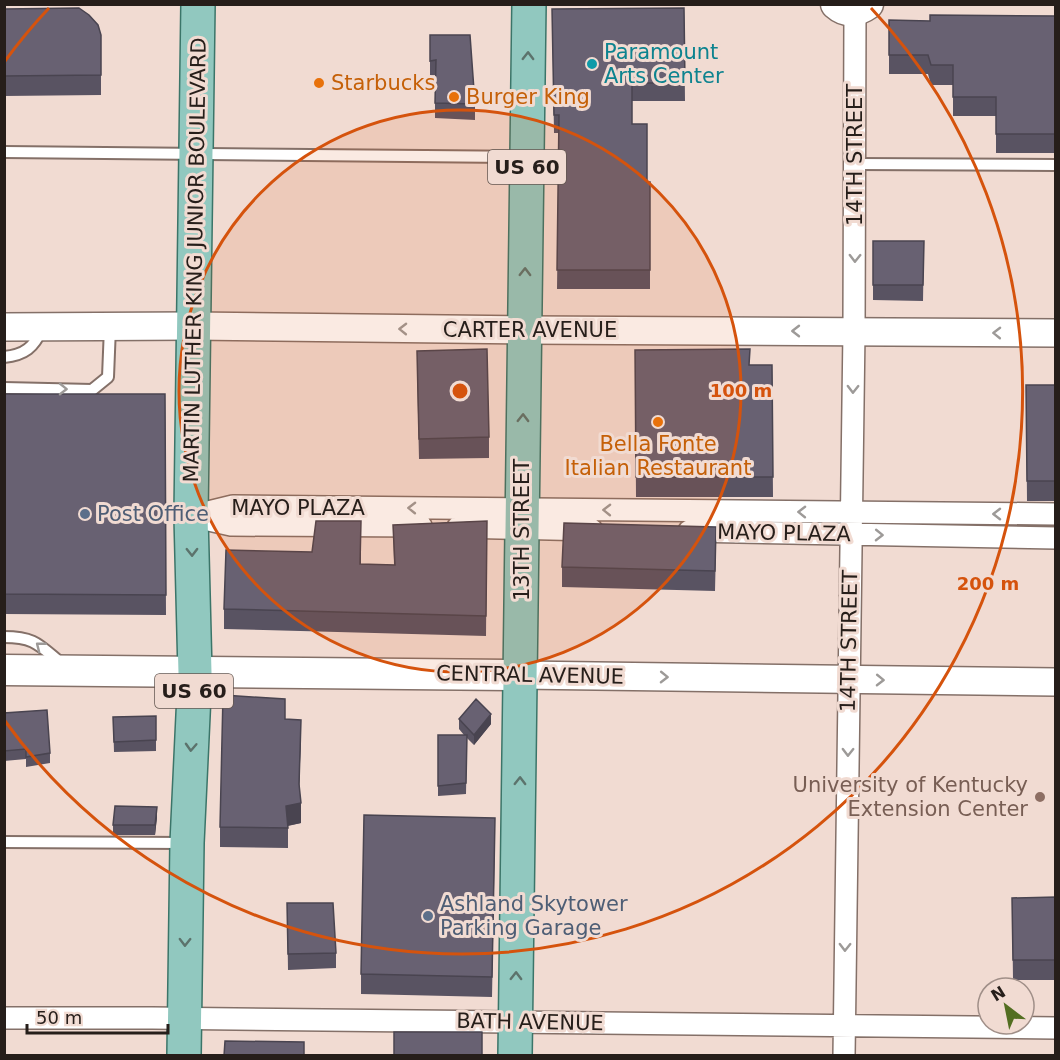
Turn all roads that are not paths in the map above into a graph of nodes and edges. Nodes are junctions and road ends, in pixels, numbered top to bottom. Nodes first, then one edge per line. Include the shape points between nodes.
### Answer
1 (198, 4) edge
2 (529, 4) edge
3 (853, 7) edge
4 (4, 152) edge
5 (196, 154) junction
6 (527, 157) junction
7 (856, 164) junction
8 (1056, 165) edge
9 (194, 326) junction
10 (4, 327) edge
11 (43, 327) junction
12 (110, 327) junction
13 (525, 330) junction
14 (854, 331) junction
15 (1056, 333) edge
16 (4, 357) edge
17 (4, 388) edge
18 (850, 513) junction
19 (1056, 514) edge
20 (191, 516) junction
21 (521, 519) junction
22 (615, 530) edge
23 (674, 531) edge
24 (850, 534) junction
25 (1056, 538) edge
26 (4, 637) edge
27 (4, 670) edge
28 (69, 670) junction
29 (195, 673) junction
30 (521, 675) junction
31 (848, 680) junction
32 (1056, 682) edge
33 (4, 842) edge
34 (187, 843) junction
35 (4, 1018) edge
36 (184, 1018) junction
37 (516, 1022) junction
38 (844, 1025) junction
39 (1056, 1028) edge
40 (183, 1056) edge
41 (515, 1056) edge
42 (844, 1056) edge

1 - 5 main road, MARTIN LUTHER KING JUNIOR BOULEVARD / US 60
6 -> 2 main road, 13TH STREET / US 60
3 - 7 street, 14TH STREET
4 - 5 lane
5 - 6 lane
5 - 9 main road, MARTIN LUTHER KING JUNIOR BOULEVARD / US 60
13 -> 6 main road, 13TH STREET / US 60
7 - 8 lane
7 -> 14 street, 14TH STREET
9 - 12 street, CARTER AVENUE
13 -> 9 street, CARTER AVENUE
9 - 20 main road, MARTIN LUTHER KING JUNIOR BOULEVARD / US 60
10 - 11 street, CARTER AVENUE
11 - 12 street, CARTER AVENUE
11 - 16 lane via 36,343
17 -> 12 lane via 92,390 108,377
14 -> 13 street, CARTER AVENUE
21 -> 13 main road, 13TH STREET / US 60
15 -> 14 street, CARTER AVENUE
14 -> 18 street, 14TH STREET
19 -> 18 street, MAYO PLAZA
18 -> 21 street, MAYO PLAZA
18 - 24 street, 14TH STREET
20 - 21 street, MAYO PLAZA via 232,506
20 -> 29 main road, MARTIN LUTHER KING JUNIOR BOULEVARD / US 60
21 - 22 street, MAYO PLAZA
21 - 30 main road, 13TH STREET / US 60
23 - 24 street, MAYO PLAZA
24 -> 25 street, MAYO PLAZA
24 - 31 street, 14TH STREET
28 -> 26 lane via 33,640
27 - 28 main road, CENTRAL AVENUE
28 - 29 main road, CENTRAL AVENUE
29 - 30 main road, CENTRAL AVENUE
29 -> 34 main road, MARTIN LUTHER KING JUNIOR BOULEVARD / US 60
30 -> 31 street, CENTRAL AVENUE
37 -> 30 main road, 13TH STREET / US 60
31 -> 32 street, CENTRAL AVENUE
31 -> 38 street, 14TH STREET
33 - 34 lane
34 -> 36 main road, MARTIN LUTHER KING JUNIOR BOULEVARD / US 60
35 - 36 street, BATH AVENUE
36 - 37 street, BATH AVENUE
36 - 40 main road, MARTIN LUTHER KING JUNIOR BOULEVARD / US 60
37 - 38 street, BATH AVENUE
37 - 41 main road, 13TH STREET / US 60
38 - 39 street, BATH AVENUE
38 - 42 street, 14TH STREET

